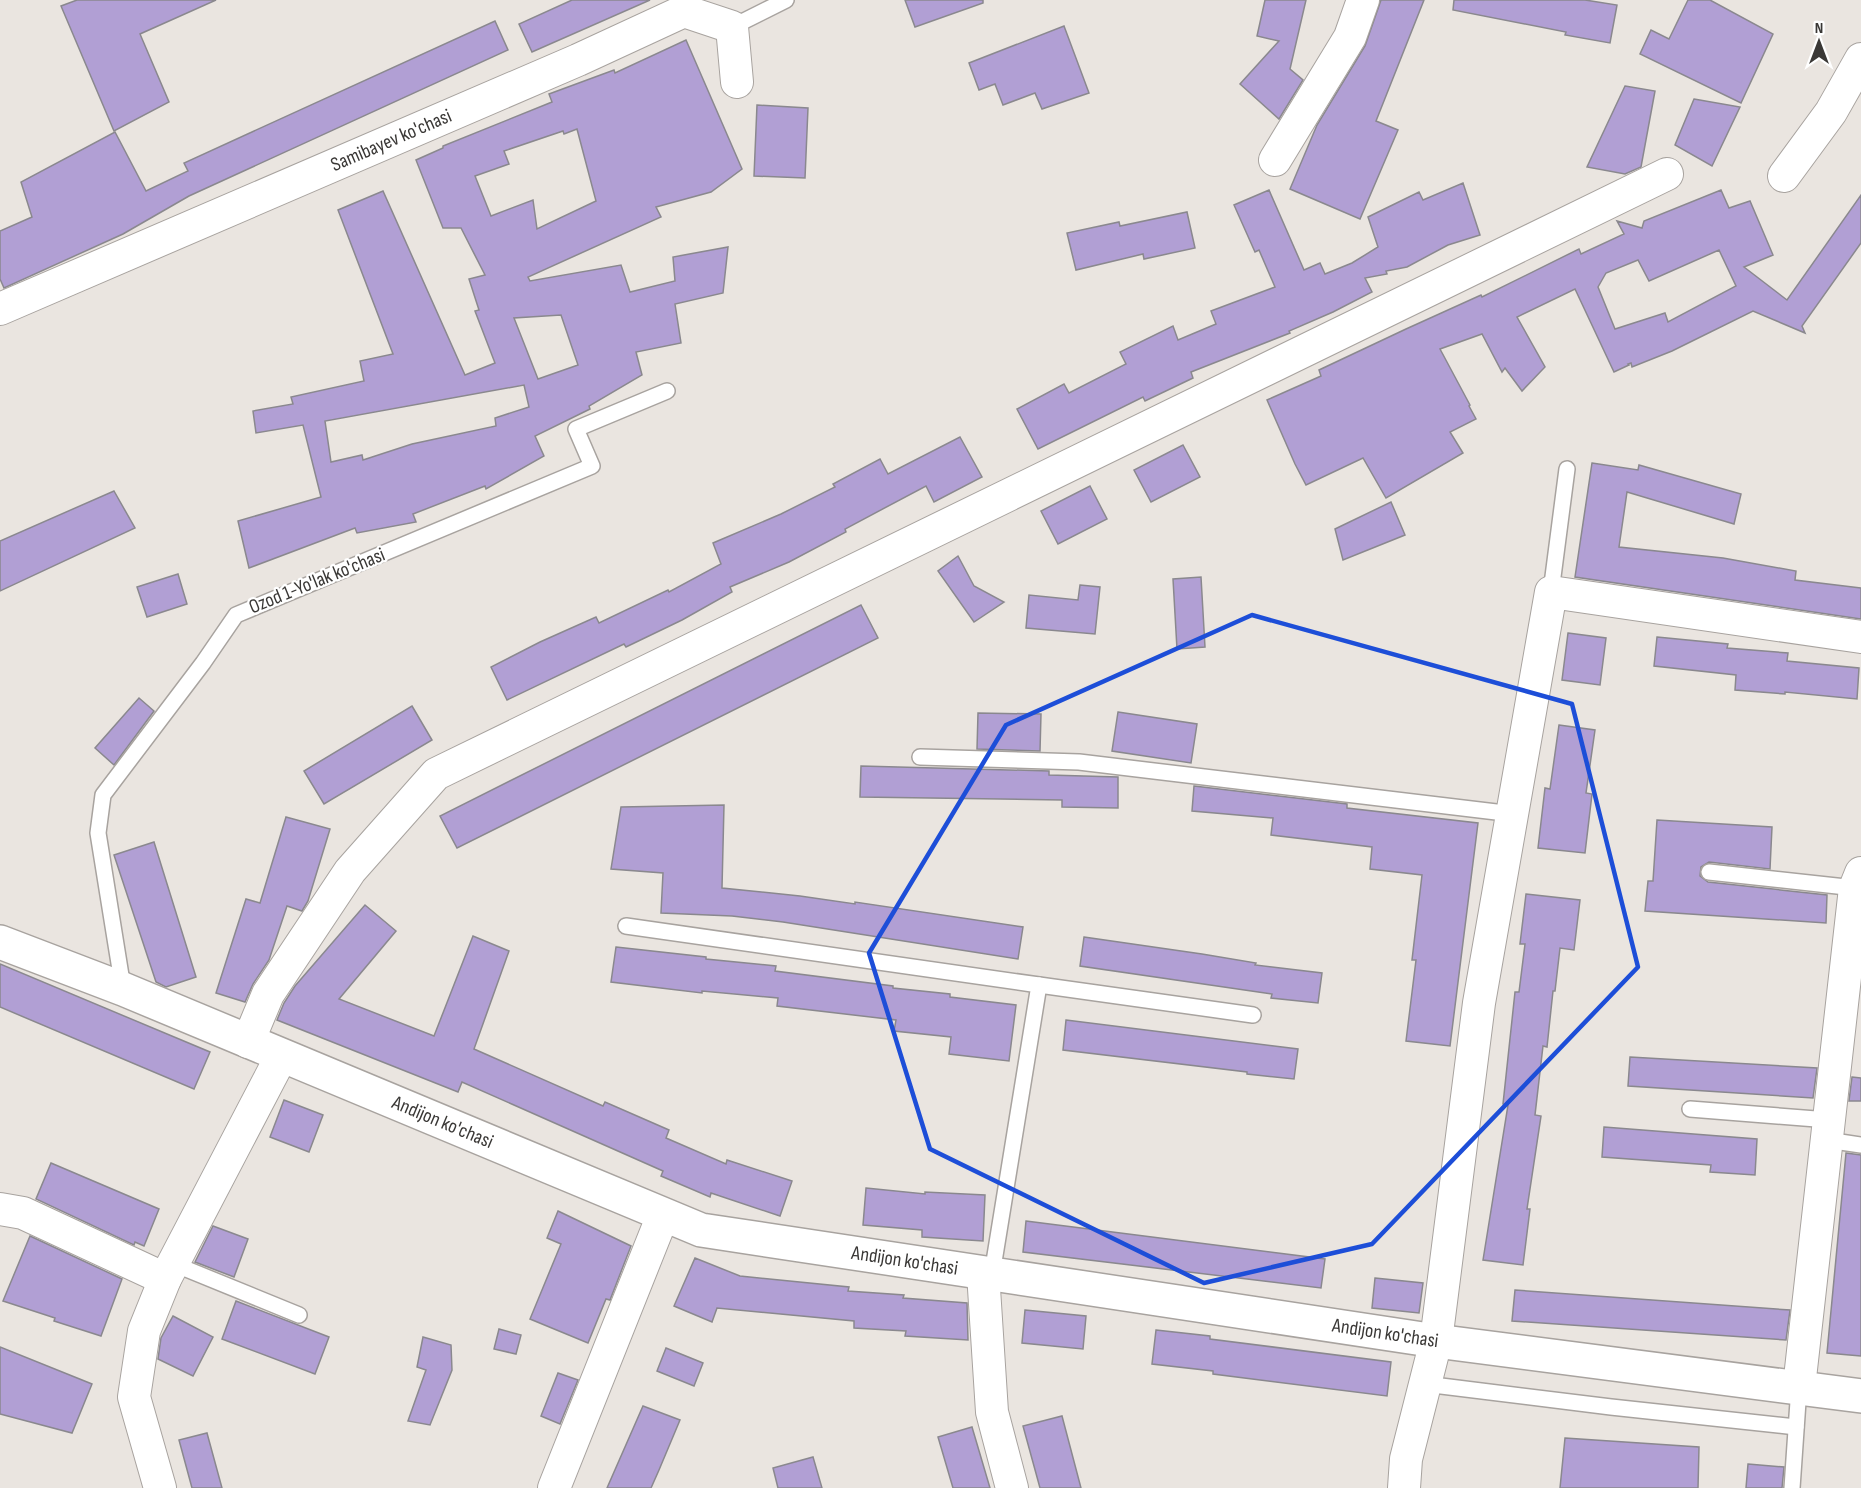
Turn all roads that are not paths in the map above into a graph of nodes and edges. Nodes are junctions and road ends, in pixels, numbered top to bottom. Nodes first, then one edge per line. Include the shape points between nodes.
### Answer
1 (786, 0) edge
2 (1363, 0) edge
3 (732, 27) junction
4 (1861, 59) edge
5 (737, 82) dead end
6 (1275, 160) dead end
7 (1666, 174) dead end
8 (1784, 176) dead end
9 (0, 309) edge
10 (667, 392) dead end
11 (1567, 469) dead end
12 (1551, 592) junction
13 (1861, 637) edge
14 (920, 757) dead end
15 (1513, 814) junction
16 (1709, 872) dead end
17 (1858, 881) edge
18 (626, 926) dead end
19 (0, 942) edge
20 (1039, 985) junction
21 (123, 989) junction
22 (1253, 1015) dead end
23 (248, 1042) junction
24 (281, 1057) junction
25 (1690, 1108) dead end
26 (1828, 1130) junction
27 (1861, 1145) edge
28 (0, 1209) edge
29 (663, 1215) junction
30 (170, 1272) junction
31 (987, 1273) junction
32 (298, 1315) dead end
33 (1436, 1341) junction
34 (1425, 1384) junction
35 (1799, 1387) junction
36 (1861, 1396) edge
37 (1796, 1427) junction
38 (160, 1488) edge
39 (554, 1488) edge
40 (1012, 1488) edge
41 (1404, 1488) edge
42 (1792, 1488) edge

1 - 3 lane
2 - 6 street via 1350,37
3 - 5 street
3 - 9 street, Samibayev ko'chasi via 684,11
4 - 8 street via 1831,112
7 - 23 street via 436,774 350,871 268,994
10 - 21 lane, Ozod 1-Yo'lak ko'chasi via 576,429 592,466 236,615 103,795 98,833
11 - 12 lane
12 - 13 street
12 - 15 street
14 - 15 lane via 1079,762
15 - 33 street via 1479,1003
16 - 17 lane
17 - 26 street
18 - 20 lane
19 - 21 street, Andijon ko'chasi
20 - 22 lane
20 - 31 lane
21 - 23 street, Andijon ko'chasi
23 - 24 street, Andijon ko'chasi
24 - 29 street, Andijon ko'chasi
24 - 30 street
25 - 26 lane
26 - 27 lane
26 - 35 street
28 - 30 street via 23,1213
29 - 31 street, Andijon ko'chasi via 700,1230
29 - 39 street
30 - 32 lane
30 - 38 street via 144,1330 134,1397
31 - 33 street, Andijon ko'chasi
31 - 40 street via 992,1412
33 - 34 street
33 - 35 street, Andijon ko'chasi
34 - 37 lane
34 - 41 street via 1406,1459
35 - 36 street, Andijon ko'chasi
35 - 37 lane
37 - 42 lane

